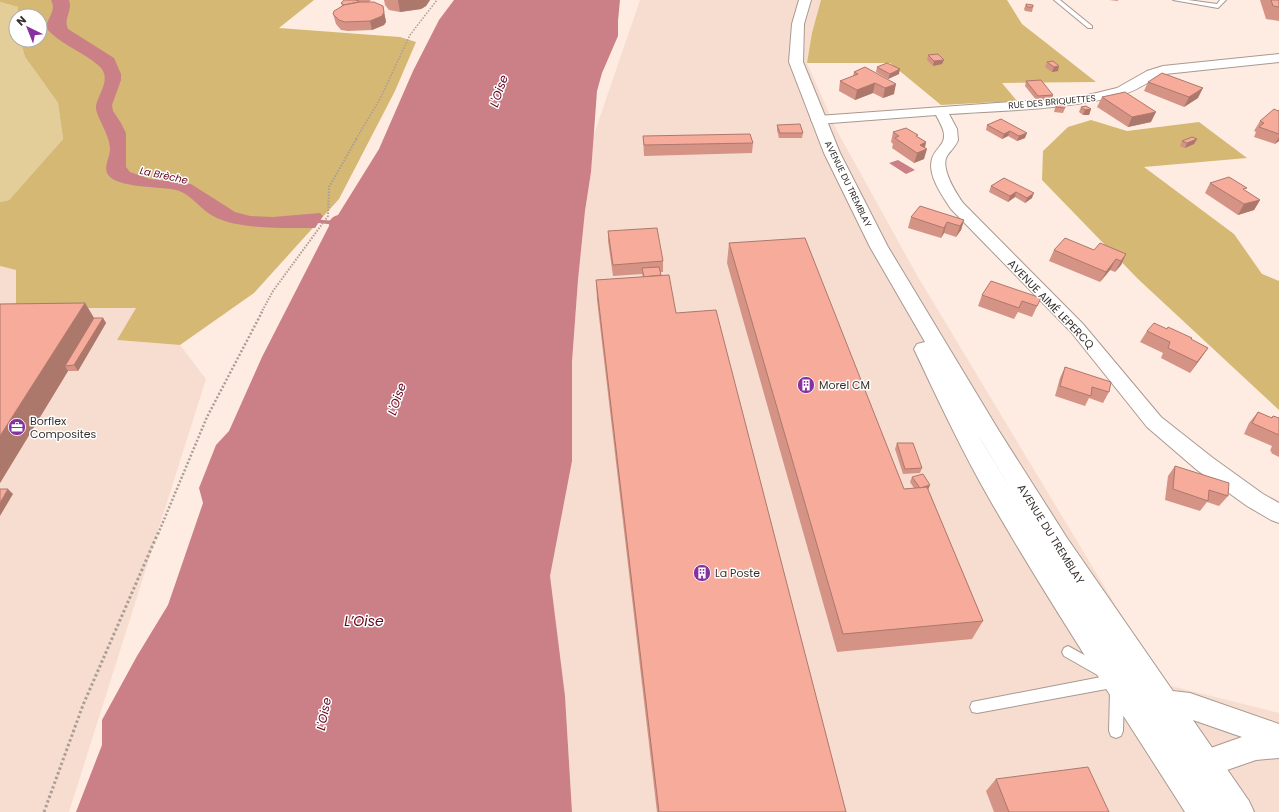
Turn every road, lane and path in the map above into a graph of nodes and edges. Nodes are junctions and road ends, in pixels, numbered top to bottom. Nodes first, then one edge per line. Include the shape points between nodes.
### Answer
1 (437, 0) edge
2 (805, 0) edge
3 (1057, 0) edge
4 (1176, 0) edge
5 (1223, 0) edge
6 (1090, 27) dead end
7 (1279, 58) edge
8 (941, 111) junction
9 (818, 120) junction
10 (879, 247) junction
11 (1279, 514) edge
12 (1068, 652) dead end
13 (1117, 680) junction
14 (1131, 703) junction
15 (1174, 704) junction
16 (977, 707) dead end
17 (1116, 731) dead end
18 (1279, 737) edge
19 (1279, 744) edge
20 (1218, 760) junction
21 (1176, 771) junction
22 (44, 812) edge
23 (1202, 812) edge
24 (1238, 812) edge

1 - 22 path via 410,35 380,99 329,187 328,216 273,290 207,417 83,705
2 - 9 main road, AVENUE DU TREMBLAY via 798,24 796,62
3 - 6 lane
4 - 5 lane via 1218,6
7 - 8 street, RUE DES BRIQUETTES via 1163,70 1122,91 1080,102
8 - 9 street, RUE DES BRIQUETTES
8 - 11 street, AVENUE AIMÉ LEPERCQ via 950,130 951,140 939,159 939,170 957,206 1077,328 1154,422 1205,464
9 - 10 main road, AVENUE DU TREMBLAY
10 - 13 main road, AVENUE DU TREMBLAY via 903,305 973,447 1015,520
10 - 15 main road, AVENUE DU TREMBLAY via 1058,546
12 - 13 lane
13 - 14 main road, AVENUE DU TREMBLAY
13 - 16 lane
13 - 17 lane
14 - 15 street
14 - 21 main road, AVENUE DU TREMBLAY
15 - 18 street via 1223,716
15 - 20 main road, AVENUE DU TREMBLAY
19 - 20 street via 1258,746
20 - 21 street
20 - 24 main road, AVENUE DU TREMBLAY
21 - 23 main road, AVENUE DU TREMBLAY

